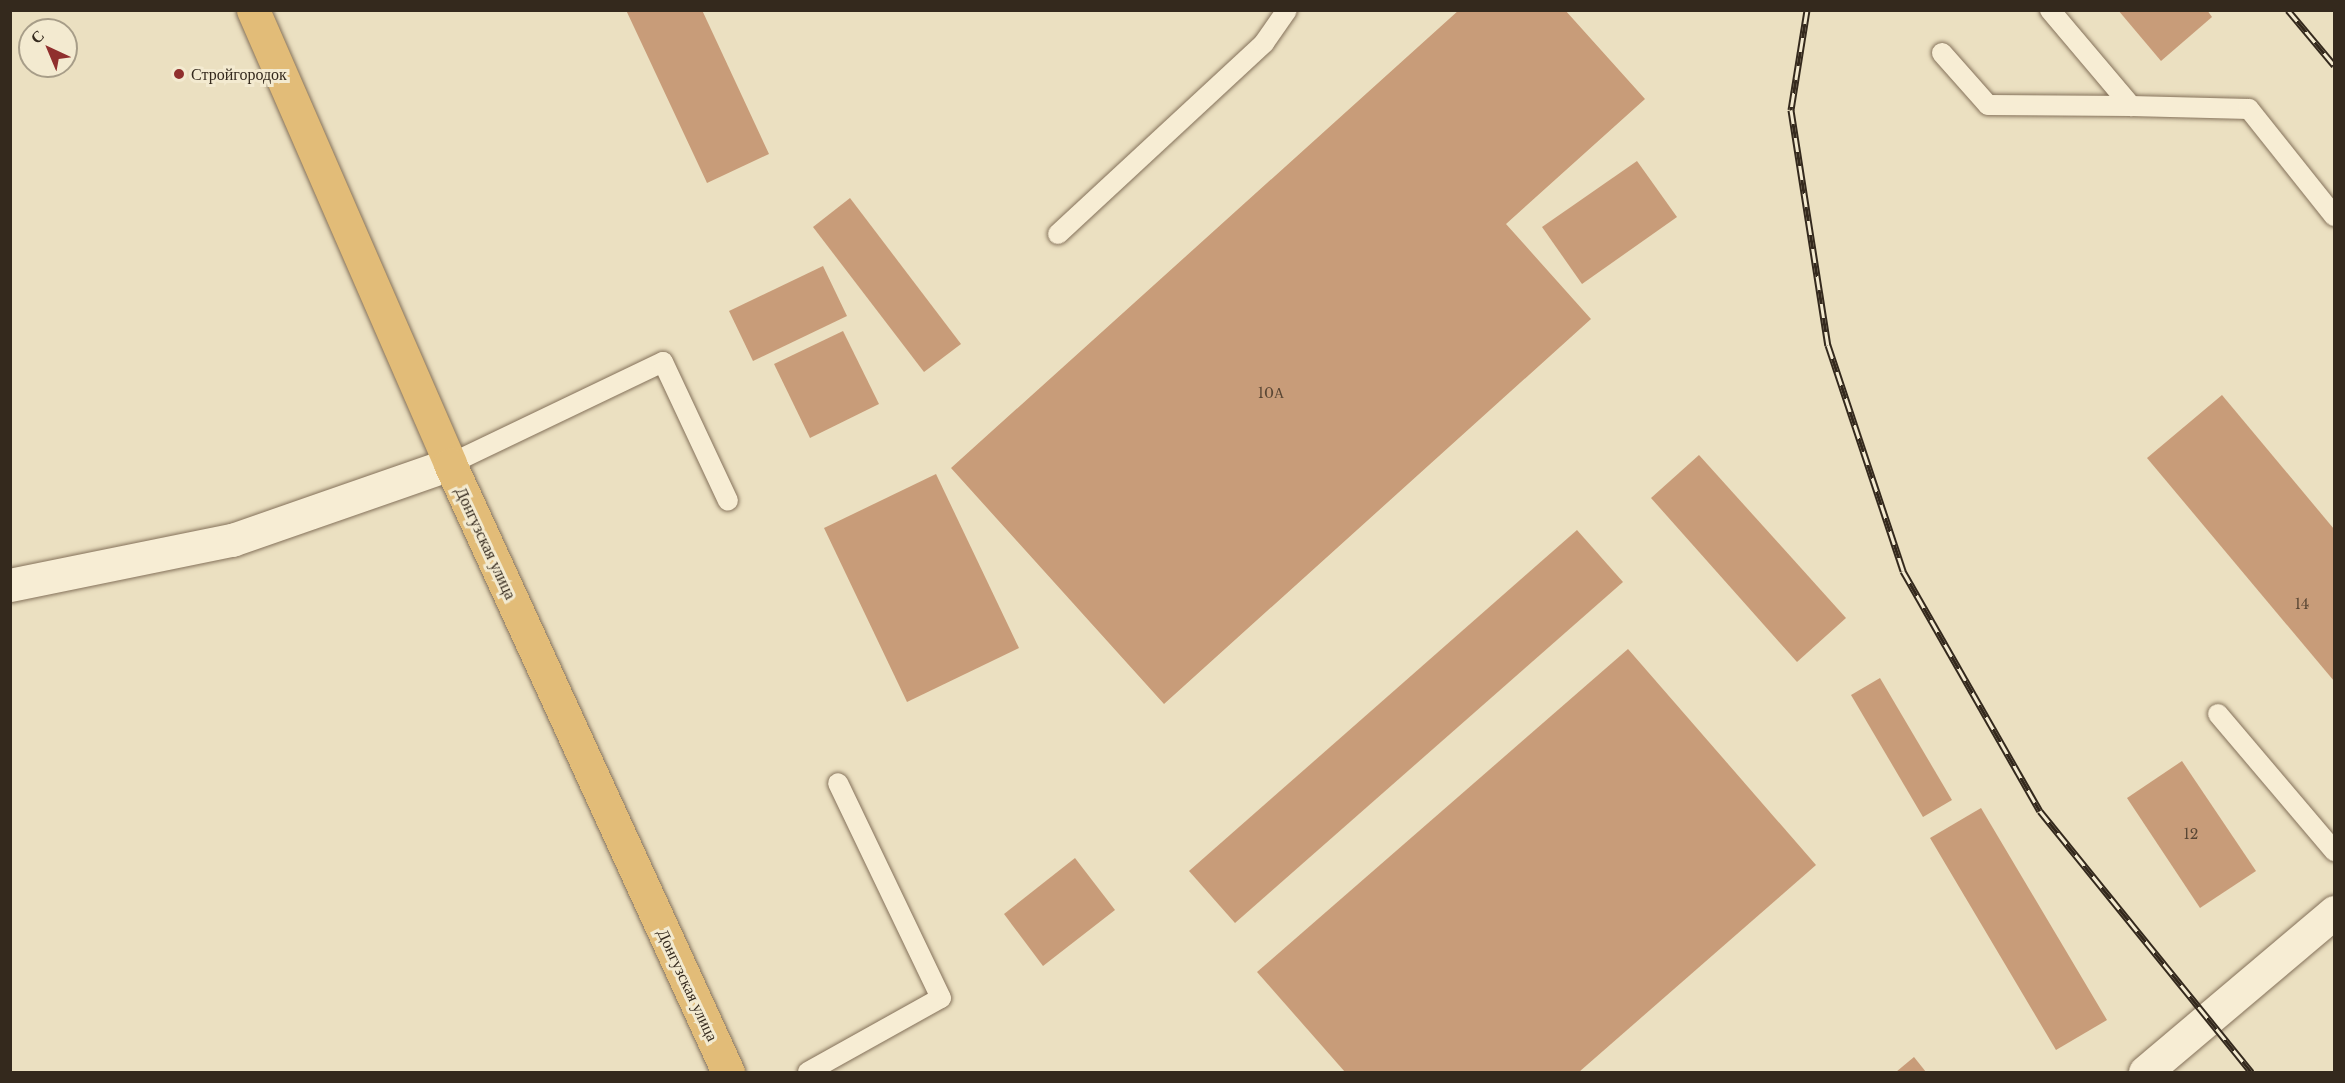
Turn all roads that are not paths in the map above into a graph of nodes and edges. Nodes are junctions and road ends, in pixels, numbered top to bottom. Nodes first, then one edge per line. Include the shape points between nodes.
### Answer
1 (253, 10) edge
2 (1287, 10) edge
3 (2050, 10) edge
4 (1942, 53) dead end
5 (2131, 106) junction
6 (2334, 216) edge
7 (1058, 234) dead end
8 (450, 464) junction
9 (728, 501) dead end
10 (10, 585) edge
11 (2218, 714) dead end
12 (838, 783) dead end
13 (2334, 851) edge
14 (2334, 912) edge
15 (728, 1072) edge
16 (808, 1072) edge
17 (2145, 1072) edge

1 - 8 highway, Донгузская улица
2 - 7 lane via 1264,43
3 - 5 lane
4 - 5 lane via 1988,105
5 - 6 lane via 2248,109
8 - 9 lane via 663,362
8 - 10 street via 232,540
8 - 15 highway, Донгузская улица
11 - 13 lane
12 - 16 lane via 941,998
14 - 17 street

